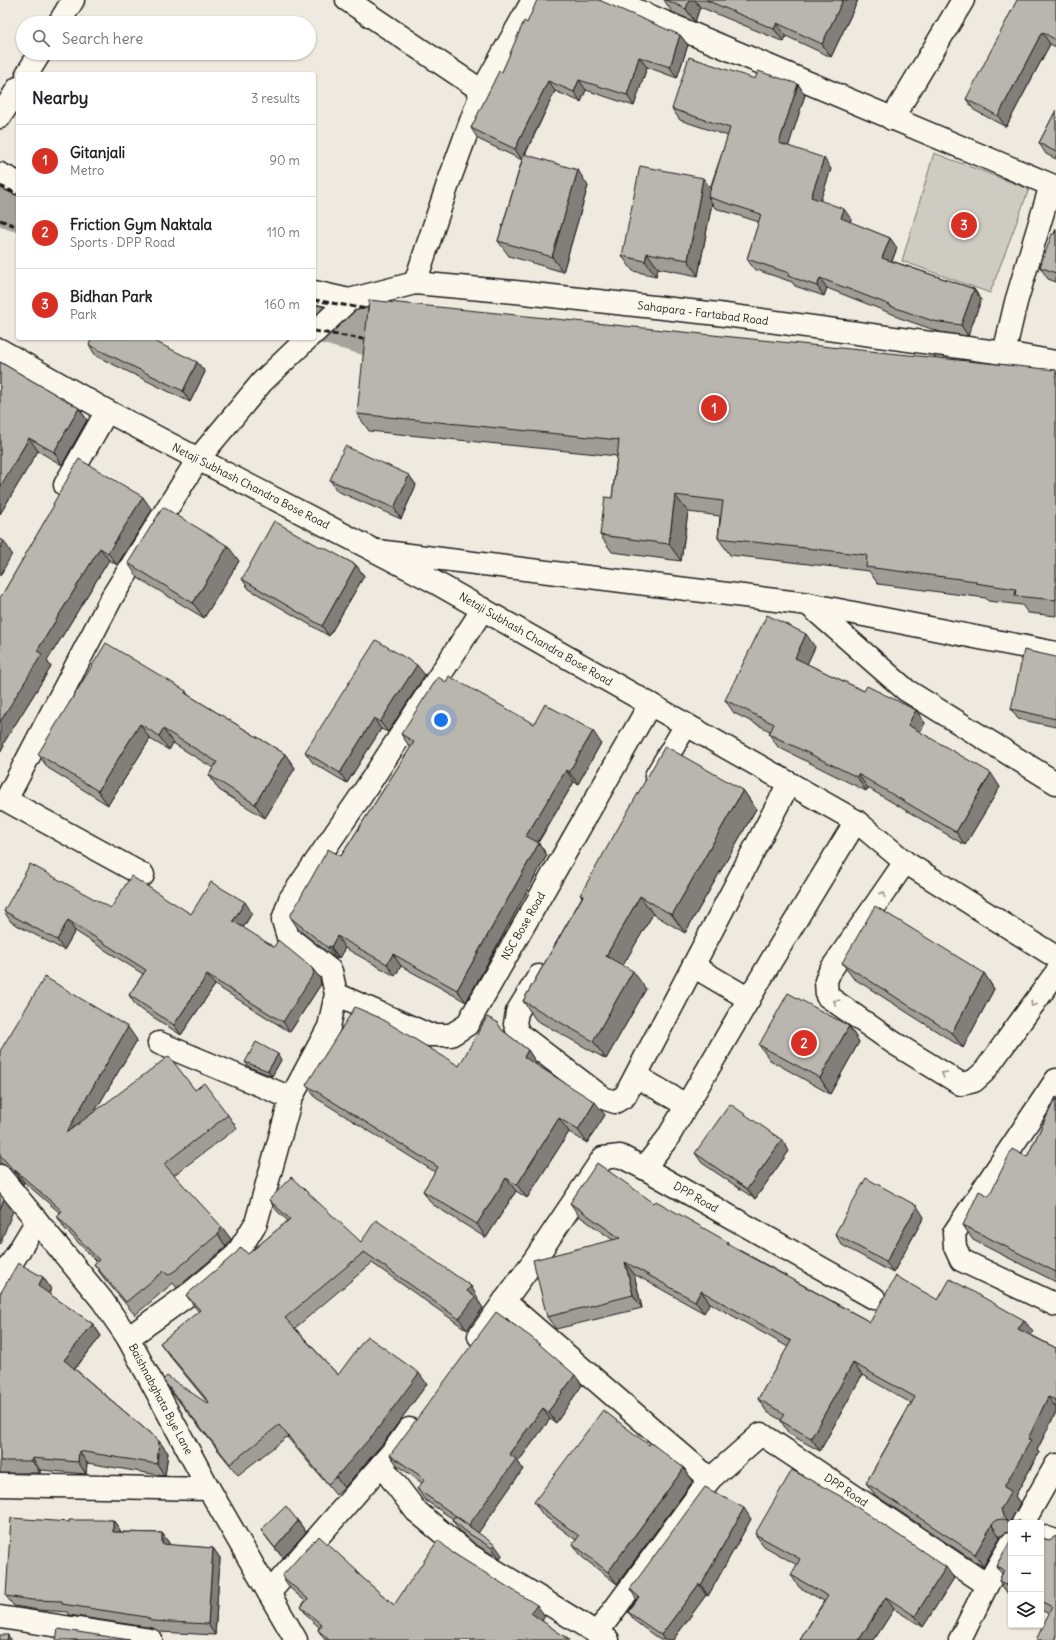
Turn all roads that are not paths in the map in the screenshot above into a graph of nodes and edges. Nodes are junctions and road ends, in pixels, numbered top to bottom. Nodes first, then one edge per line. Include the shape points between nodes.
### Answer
1 (74, 0) edge
2 (347, 0) edge
3 (534, 0) edge
4 (612, 0) edge
5 (963, 0) edge
6 (64, 16) edge
7 (36, 60) edge
8 (28, 72) edge
9 (16, 91) edge
10 (482, 91) junction
11 (0, 117) edge
12 (892, 119) junction
13 (0, 174) edge
14 (16, 182) edge
15 (1053, 186) edge
16 (415, 283) junction
17 (316, 293) edge
18 (346, 302) junction
19 (316, 330) edge
20 (306, 340) edge
21 (0, 350) edge
22 (1004, 353) junction
23 (1056, 362) edge
24 (108, 411) junction
25 (198, 459) junction
26 (58, 499) edge
27 (377, 551) junction
28 (808, 604) junction
29 (483, 609) junction
30 (1056, 653) edge
31 (650, 704) junction
32 (686, 725) junction
33 (789, 783) junction
34 (1056, 783) edge
35 (647, 792) edge
36 (3, 805) edge
37 (856, 821) junction
38 (905, 862) junction
39 (144, 875) dead end
40 (550, 957) edge
41 (1056, 957) edge
42 (693, 966) junction
43 (1056, 973) edge
44 (336, 994) junction
45 (749, 998) junction
46 (159, 1043) dead end
47 (636, 1076) junction
48 (1056, 1080) edge
49 (291, 1098) junction
50 (686, 1105) junction
51 (644, 1168) junction
52 (0, 1176) edge
53 (37, 1221) junction
54 (0, 1282) edge
55 (874, 1298) dead end
56 (504, 1301) junction
57 (1056, 1305) edge
58 (128, 1338) junction
59 (465, 1355) edge
60 (423, 1411) edge
61 (1056, 1464) edge
62 (381, 1465) junction
63 (710, 1479) junction
64 (0, 1485) edge
65 (208, 1489) junction
66 (1025, 1520) edge
67 (1044, 1537) edge
68 (1056, 1541) edge
69 (1008, 1549) edge
70 (987, 1585) junction
71 (269, 1593) junction
72 (0, 1617) edge
73 (603, 1637) edge
74 (151, 1640) edge
75 (296, 1640) edge
76 (960, 1640) edge

1 - 6 street
2 - 10 street
3 - 10 street
4 - 12 street
5 - 12 street
7 - 8 street
9 - 11 street
10 - 16 street
12 - 15 street
13 - 14 street
15 - 22 street via 1016,302
16 - 18 street, Sahapara - Fartabad Road
16 - 22 street, Sahapara - Fartabad Road via 718,314
17 - 18 street, Sahapara - Fartabad Road
18 - 19 street
20 - 25 street via 262,382
21 - 24 street, Netaji Subhash Chandra Bose Road
22 - 23 street, Sahapara - Fartabad Road
24 - 25 street, Netaji Subhash Chandra Bose Road
24 - 26 street
25 - 27 street, Netaji Subhash Chandra Bose Road
25 - 36 street via 112,597
27 - 28 street
27 - 29 street, Netaji Subhash Chandra Bose Road
28 - 30 street
28 - 34 street via 906,690
29 - 31 street, Netaji Subhash Chandra Bose Road
29 - 44 street via 361,796 290,899 283,920 288,937 331,971
31 - 32 street, Netaji Subhash Chandra Bose Road
31 - 44 street, NSC Bose Road via 466,1025 451,1035 429,1035
32 - 33 street, Netaji Subhash Chandra Bose Road
32 - 35 street
33 - 37 street, Netaji Subhash Chandra Bose Road
33 - 42 street
36 - 39 street
37 - 38 street, Netaji Subhash Chandra Bose Road
37 - 45 street
38 - 41 street, Netaji Subhash Chandra Bose Road
43 -> 38 street via 984,1072 974,1081 961,1084 894,1043 827,996 826,981 830,971
40 - 47 street via 517,1012 515,1024 519,1034 603,1098 615,1102 625,1096
42 - 45 street
42 - 47 street
44 - 49 street via 329,1027
45 - 50 street
46 - 49 street
47 - 50 street
48 - 57 street via 954,1233 955,1247 961,1260
49 - 58 street via 256,1223 236,1255 192,1292
50 - 51 street via 667,1139
51 - 55 street, DPP Road
51 - 56 street, DPP Road via 620,1156 603,1158
52 - 53 street, Baishnabghata Bye Lane
53 - 54 street
53 - 58 street, Baishnabghata Bye Lane via 102,1300
56 - 59 street, DPP Road
56 - 63 street
58 - 65 street, Baishnabghata Bye Lane
60 - 62 street
61 - 66 street
62 - 71 street
62 - 73 street via 416,1511 468,1554
63 - 70 street, DPP Road via 761,1434
63 - 73 street
64 - 65 street
65 - 71 street, Baishnabghata Bye Lane
67 - 68 street
69 - 70 street
70 - 76 street
71 - 75 street, Baishnabghata Bye Lane
72 - 74 street

